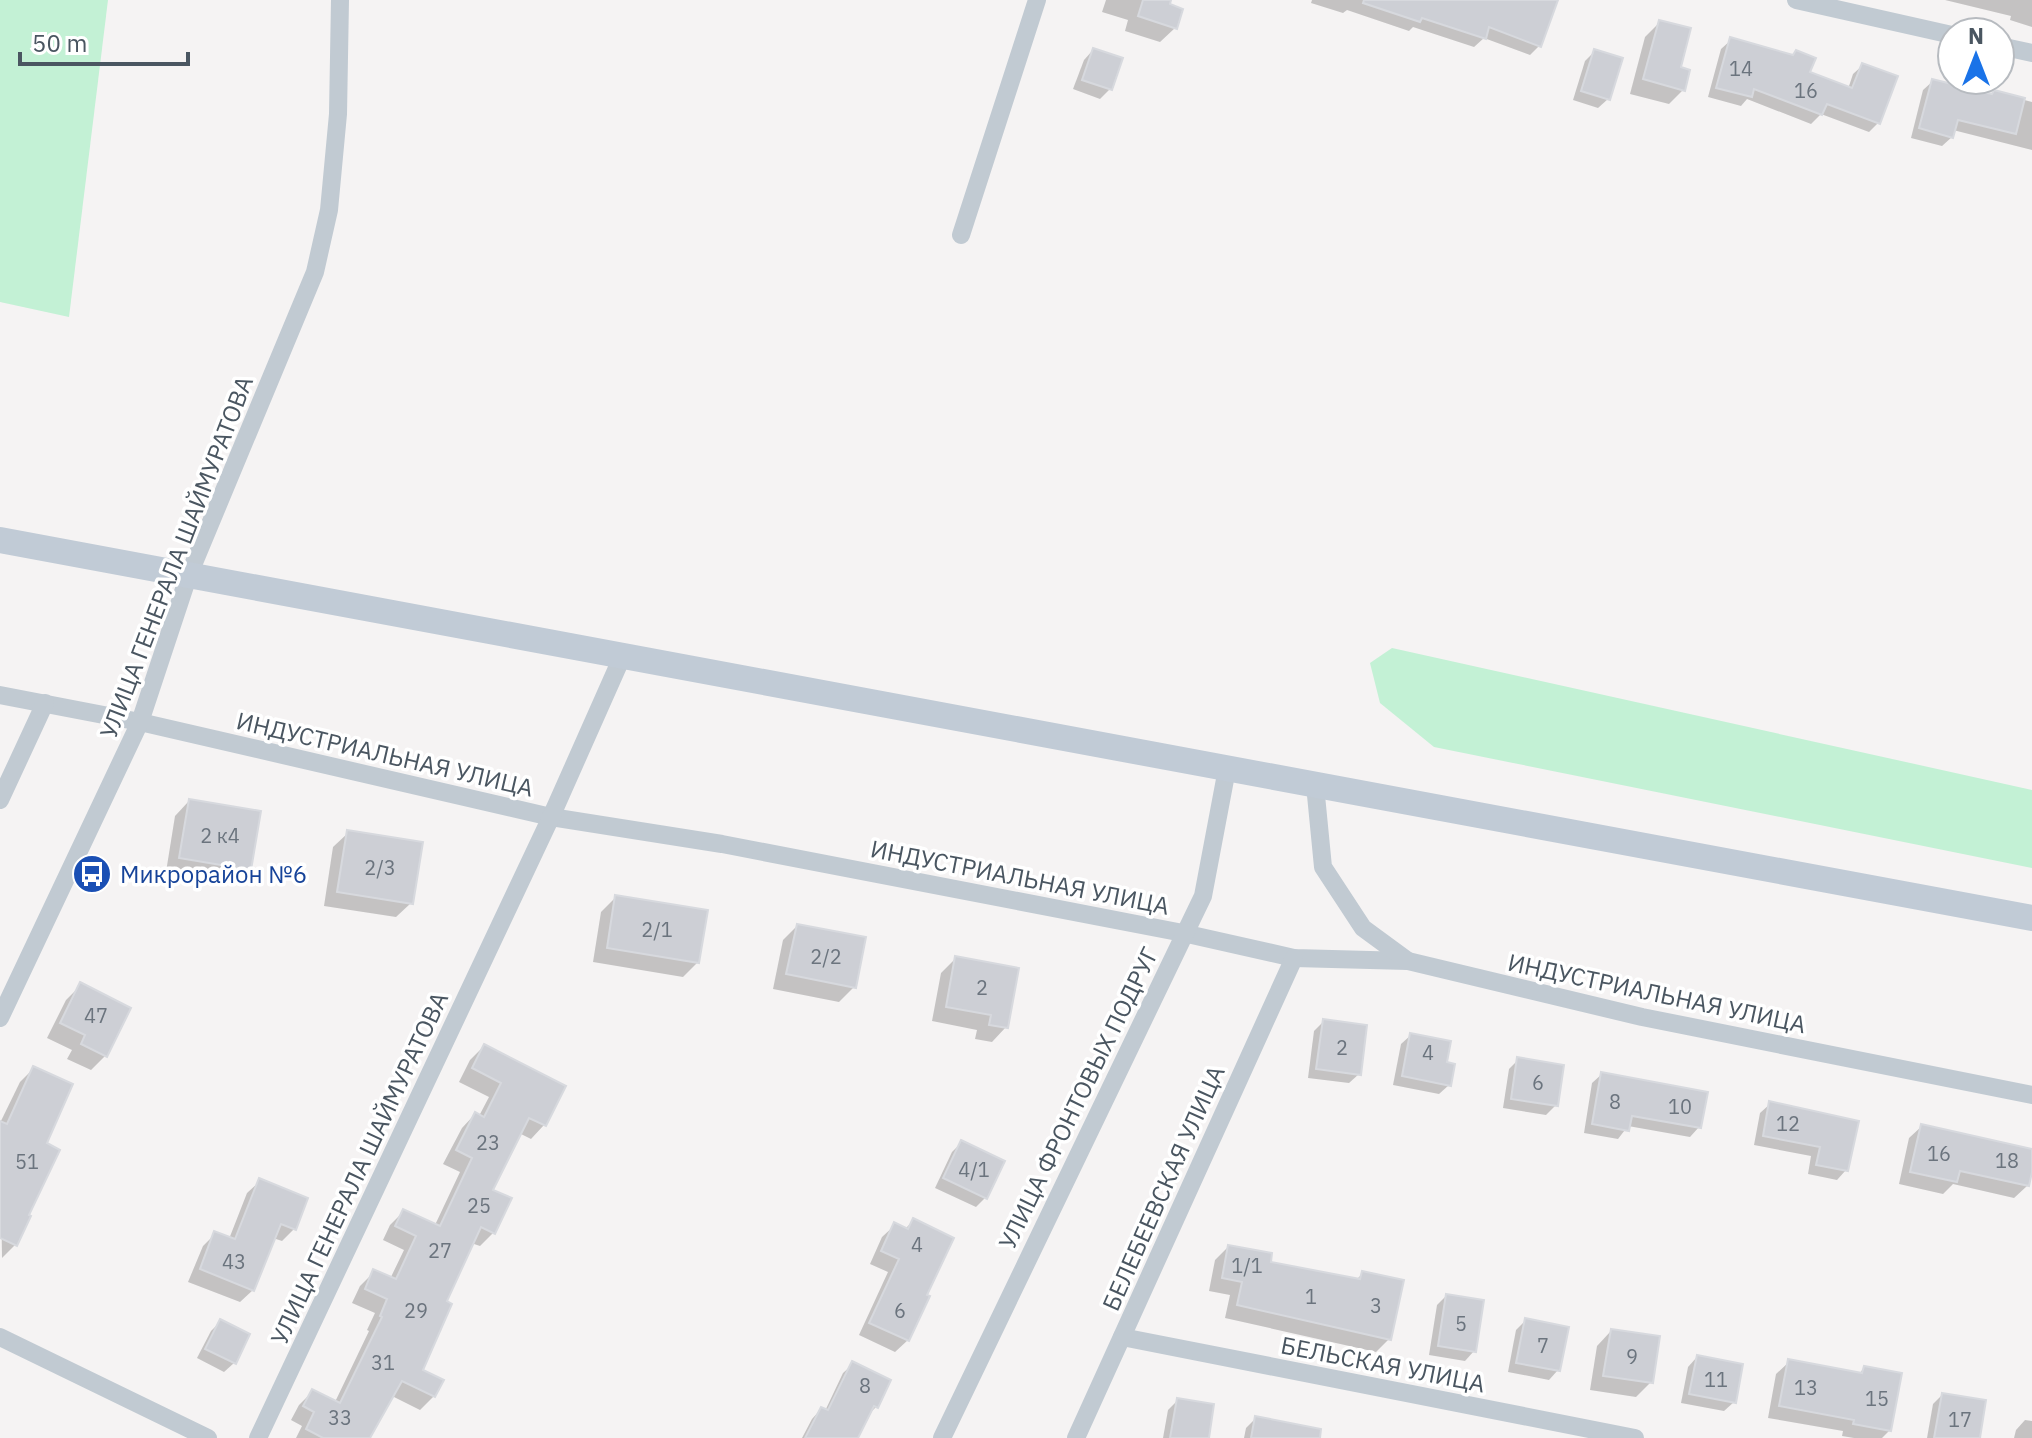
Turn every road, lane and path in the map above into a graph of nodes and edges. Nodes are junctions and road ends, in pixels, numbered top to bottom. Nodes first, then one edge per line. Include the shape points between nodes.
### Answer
1 (340, 0) edge
2 (1037, 0) edge
3 (1796, 0) edge
4 (1936, 31) edge
5 (961, 235) dead end
6 (0, 540) edge
7 (188, 577) junction
8 (622, 657) junction
9 (0, 695) edge
10 (45, 703) junction
11 (140, 722) junction
12 (1227, 769) junction
13 (1315, 785) junction
14 (0, 800) edge
15 (551, 817) junction
16 (2032, 918) edge
17 (1183, 933) junction
18 (1294, 958) junction
19 (1408, 961) junction
20 (0, 1018) edge
21 (2032, 1095) edge
22 (0, 1337) edge
23 (1122, 1337) junction
24 (208, 1438) edge
25 (258, 1438) edge
26 (942, 1438) edge
27 (1076, 1438) edge
28 (1635, 1438) edge

1 - 7 street, УЛИЦА ГЕНЕРАЛА ШАЙМУРАТОВА via 337,127 329,210 315,272
2 - 5 street
3 - 4 street
6 - 7 street
7 - 8 street
7 - 11 street, УЛИЦА ГЕНЕРАЛА ШАЙМУРАТОВА
8 - 12 street
8 - 15 street, УЛИЦА ГЕНЕРАЛА ШАЙМУРАТОВА
9 - 10 street, ИНДУСТРИАЛЬНАЯ УЛИЦА
10 - 11 street, ИНДУСТРИАЛЬНАЯ УЛИЦА
10 - 14 street
11 - 15 street, ИНДУСТРИАЛЬНАЯ УЛИЦА
11 - 20 street, УЛИЦА ГЕНЕРАЛА ШАЙМУРАТОВА
12 - 13 street
12 - 17 street, УЛИЦА ФРОНТОВЫХ ПОДРУГ via 1203,896
13 - 16 street
13 - 19 street via 1323,867 1363,928
15 - 17 street, ИНДУСТРИАЛЬНАЯ УЛИЦА via 722,844
15 - 25 street, УЛИЦА ГЕНЕРАЛА ШАЙМУРАТОВА
17 - 18 street, ИНДУСТРИАЛЬНАЯ УЛИЦА
17 - 26 street, УЛИЦА ФРОНТОВЫХ ПОДРУГ
18 - 19 street, ИНДУСТРИАЛЬНАЯ УЛИЦА
18 - 23 street, БЕЛЕБЕЕВСКАЯ УЛИЦА
19 - 21 street, ИНДУСТРИАЛЬНАЯ УЛИЦА via 1642,1017
22 - 24 street
23 - 27 street, БЕЛЕБЕЕВСКАЯ УЛИЦА
23 - 28 street, БЕЛЬСКАЯ УЛИЦА

